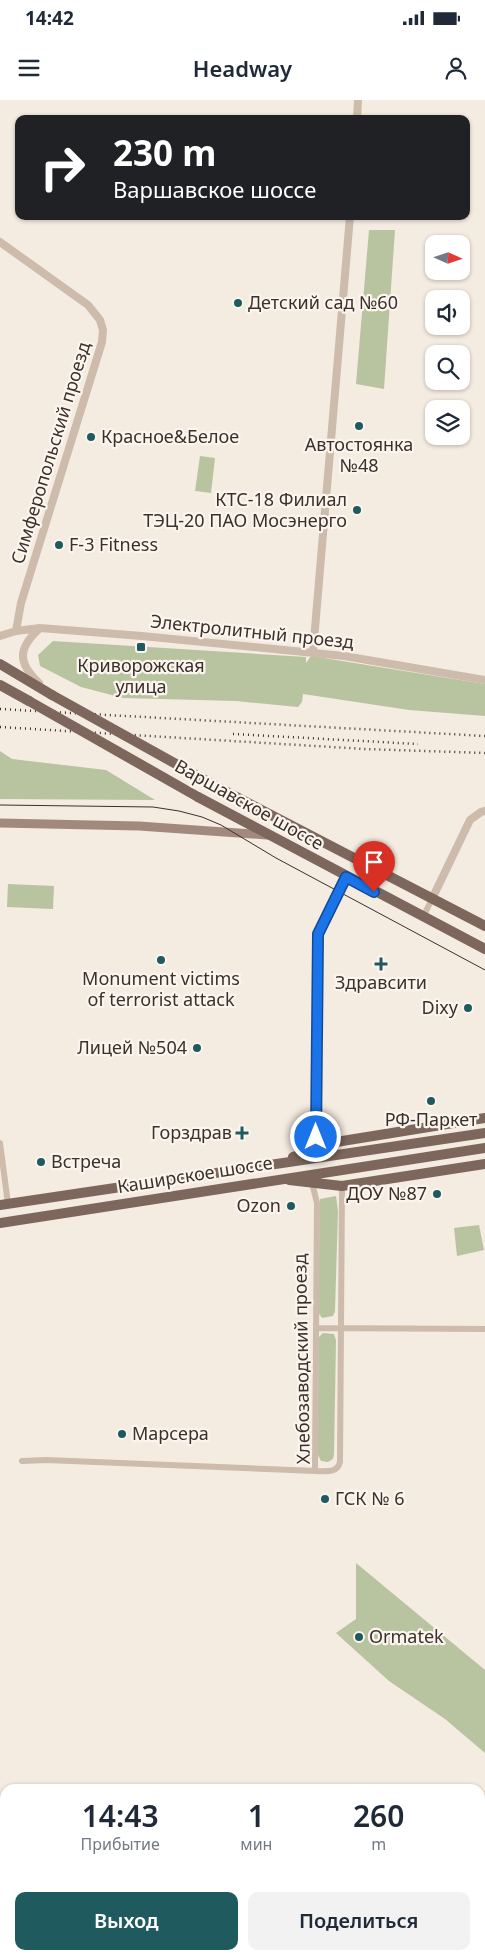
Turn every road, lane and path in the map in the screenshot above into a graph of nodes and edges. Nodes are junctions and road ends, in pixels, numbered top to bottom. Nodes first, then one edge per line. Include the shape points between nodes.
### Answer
1 (358, 100) edge
2 (357, 115) edge
3 (350, 220) edge
4 (0, 242) edge
5 (40, 628) junction
6 (16, 631) junction
7 (0, 636) edge
8 (313, 652) junction
9 (0, 664) edge
10 (485, 680) edge
11 (0, 685) edge
12 (51, 694) junction
13 (485, 811) edge
14 (0, 823) edge
15 (267, 835) junction
16 (346, 877) junction
17 (432, 899) junction
18 (423, 917) junction
19 (485, 926) edge
20 (485, 949) edge
21 (485, 1118) edge
22 (485, 1133) edge
23 (0, 1143) edge
24 (485, 1148) edge
25 (316, 1150) junction
26 (485, 1164) edge
27 (268, 1165) junction
28 (276, 1179) junction
29 (312, 1183) junction
30 (342, 1186) junction
31 (4, 1205) edge
32 (0, 1222) edge
33 (316, 1328) junction
34 (340, 1328) junction
35 (485, 1329) edge
36 (22, 1462) dead end
37 (315, 1471) junction

1 - 2 street
3 - 8 street
4 - 6 street, Симферопольский проезд via 88,304 103,330 21,603
5 - 6 street, Электролитный проезд
5 - 8 street, Электролитный проезд
5 - 12 street via 26,642 22,658 32,678
6 - 7 street, Электролитный проезд
8 - 10 street, Электролитный проезд
9 - 12 main road, Варшавское шоссе
11 - 15 main road, Варшавское шоссе, bridge
12 - 17 main road, Варшавское шоссе, bridge via 221,789
13 - 17 street via 470,820
14 - 15 main road via 140,826
15 - 16 main road, Варшавское шоссе
16 - 18 main road, Варшавское шоссе
16 - 25 street via 318,934
17 - 18 street
17 - 19 main road, Варшавское шоссе
18 - 20 main road, Варшавское шоссе
21 - 25 main road via 336,1142
22 - 27 main road, Каширское шоссе
23 - 31 street
24 - 28 main road, Каширское шоссе
25 - 27 main road
26 - 30 main road
27 - 31 main road, Каширское шоссе
28 - 29 main road
28 - 32 main road, Каширское шоссе
29 - 30 main road
29 - 33 street, Хлебозаводский проезд via 317,1203
30 - 34 street, Хлебозаводский проезд
33 - 34 street
33 - 37 street, Хлебозаводский проезд
34 - 35 street
34 - 37 street, Хлебозаводский проезд via 339,1468
36 - 37 street via 46,1460

